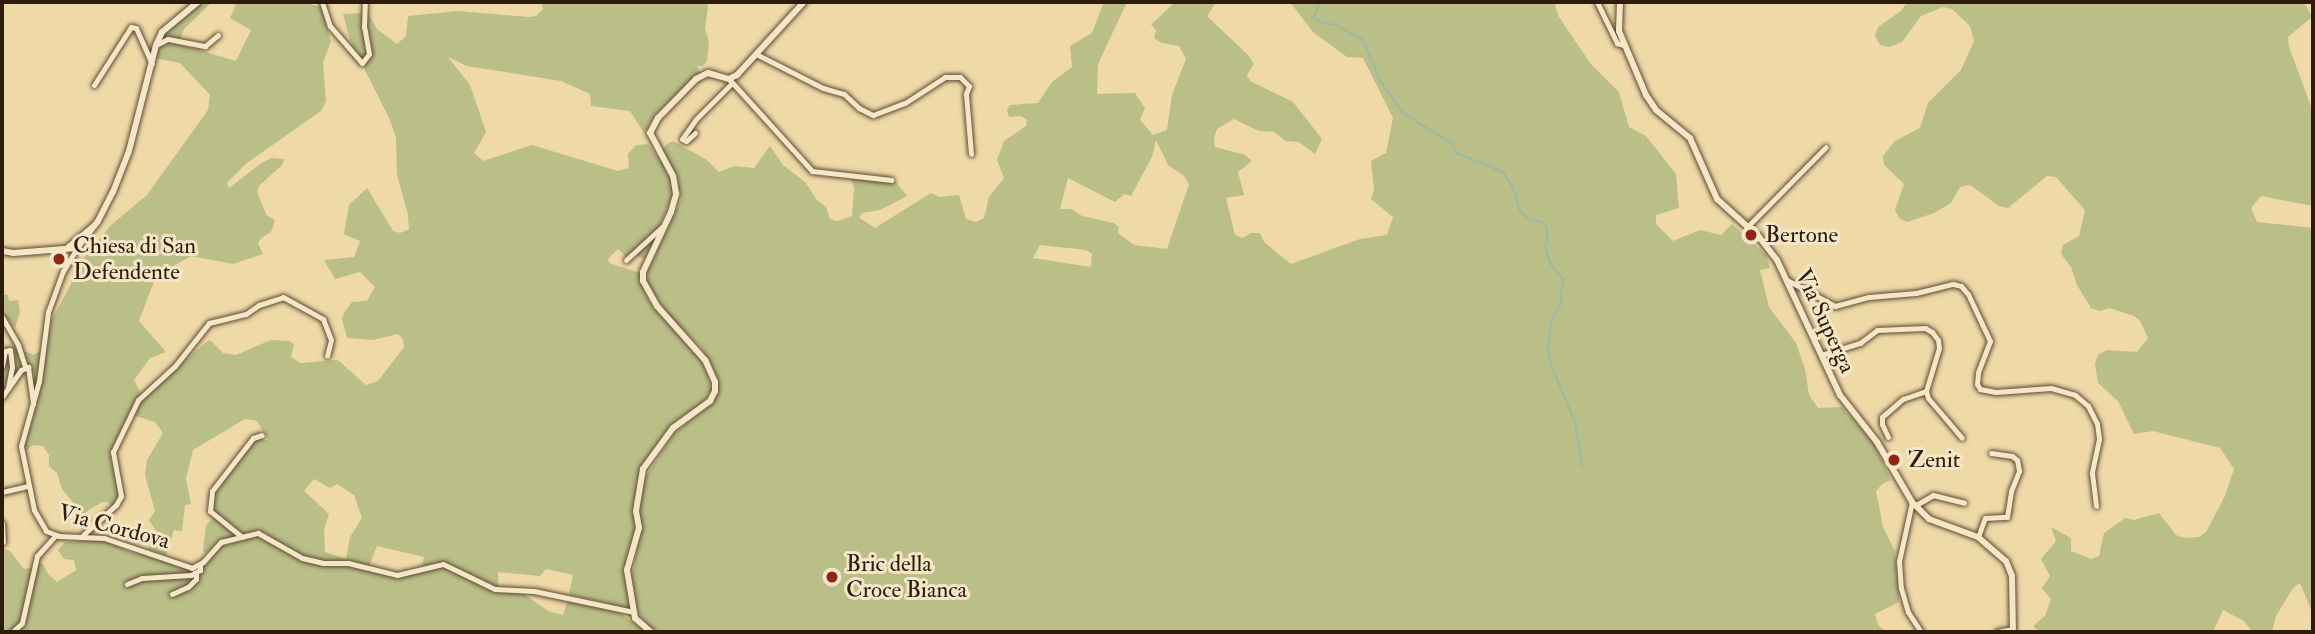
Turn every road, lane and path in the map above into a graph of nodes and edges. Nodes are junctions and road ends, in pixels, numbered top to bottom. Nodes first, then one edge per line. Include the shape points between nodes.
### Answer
1 (198, 2) edge
2 (322, 2) edge
3 (804, 2) edge
4 (1597, 2) edge
5 (1620, 2) edge
6 (365, 4) dead end
7 (218, 35) dead end
8 (156, 45) junction
9 (1623, 45) junction
10 (756, 54) junction
11 (152, 64) junction
12 (730, 82) junction
13 (94, 85) dead end
14 (695, 133) dead end
15 (1826, 147) dead end
16 (971, 154) dead end
17 (891, 180) dead end
18 (98, 221) junction
19 (666, 223) junction
20 (1747, 227) junction
21 (67, 247) junction
22 (77, 248) junction
23 (2, 251) edge
24 (626, 260) dead end
25 (1787, 280) junction
26 (2, 317) edge
27 (1821, 355) junction
28 (327, 356) dead end
29 (2, 366) edge
30 (25, 367) junction
31 (7, 390) junction
32 (1926, 391) junction
33 (2, 397) edge
34 (33, 404) junction
35 (262, 435) dead end
36 (1888, 437) dead end
37 (1962, 438) dead end
38 (1991, 453) dead end
39 (28, 486) junction
40 (2, 492) edge
41 (1964, 503) dead end
42 (1914, 504) junction
43 (2096, 506) dead end
44 (2, 523) edge
45 (56, 535) junction
46 (83, 535) junction
47 (242, 537) junction
48 (1978, 537) junction
49 (3, 542) edge
50 (200, 564) junction
51 (196, 574) junction
52 (127, 584) dead end
53 (172, 594) dead end
54 (634, 612) junction
55 (2012, 631) edge
56 (12, 632) edge
57 (651, 632) edge
58 (1921, 632) edge
59 (1997, 632) edge

1 - 8 street via 162,32
2 - 6 street via 330,26 365,63 369,54 363,27
3 - 10 street
4 - 9 street via 1617,43
5 - 9 street, Via Superga
7 - 8 street via 205,46 167,39
8 - 11 street
9 - 20 street, Via Superga via 1656,110 1686,132 1717,198
10 - 12 street
10 - 16 street via 844,94 873,115 905,103 945,76 960,77 970,86 966,94
11 - 13 street via 136,28 131,27
11 - 18 street via 129,151
12 - 14 street via 682,139
12 - 17 street via 812,171
12 - 19 street via 708,73 696,79 658,118 650,133 673,176 676,194
15 - 20 street
18 - 21 street
18 - 22 street
19 - 24 street
19 - 54 street via 643,281 657,306 705,360 715,382 710,401 673,428 643,469 636,511 639,528 627,570
20 - 25 street, Via Superga via 1777,260
21 - 22 street
21 - 23 street
22 - 34 street, Via Cordova via 48,312
25 - 27 street, Via Superga
25 - 43 street via 1835,306 1961,286 1990,341 1978,373 1980,389 2051,388 2088,406 2099,439 2092,473
26 - 30 street
27 - 32 street via 1860,343 1877,330 1925,328 1938,340
27 - 42 street, Via Superga via 1840,396 1877,442
28 - 46 street via 331,340 323,319 283,298 209,323 175,366 138,400 113,452 121,496
29 - 31 street via 5,351 10,350
30 - 31 street
30 - 34 street via 31,374
31 - 33 street
32 - 36 street via 1903,399 1882,417
32 - 37 street via 1936,411
34 - 39 street, Via Cordova via 21,446
35 - 47 street via 253,438 212,491 210,511
38 - 48 street via 2012,456 2019,471 2007,517 1985,518
39 - 40 street
39 - 45 street, Via Cordova via 34,510 46,531
41 - 42 street via 1933,495
42 - 48 street, Via Superga via 1930,519
42 - 58 street via 1899,561 1908,612
44 - 49 street
45 - 46 street, Via Cordova
45 - 56 street via 37,556 22,623
46 - 50 street, Via Cordova via 192,568
47 - 50 street via 221,542
47 - 54 street via 258,534 302,558 397,575 443,564 495,589 534,591
48 - 55 street, Via Superga via 2006,561 2012,576
50 - 51 street
51 - 52 street via 142,578
51 - 53 street via 188,587
54 - 57 street
55 - 59 street

